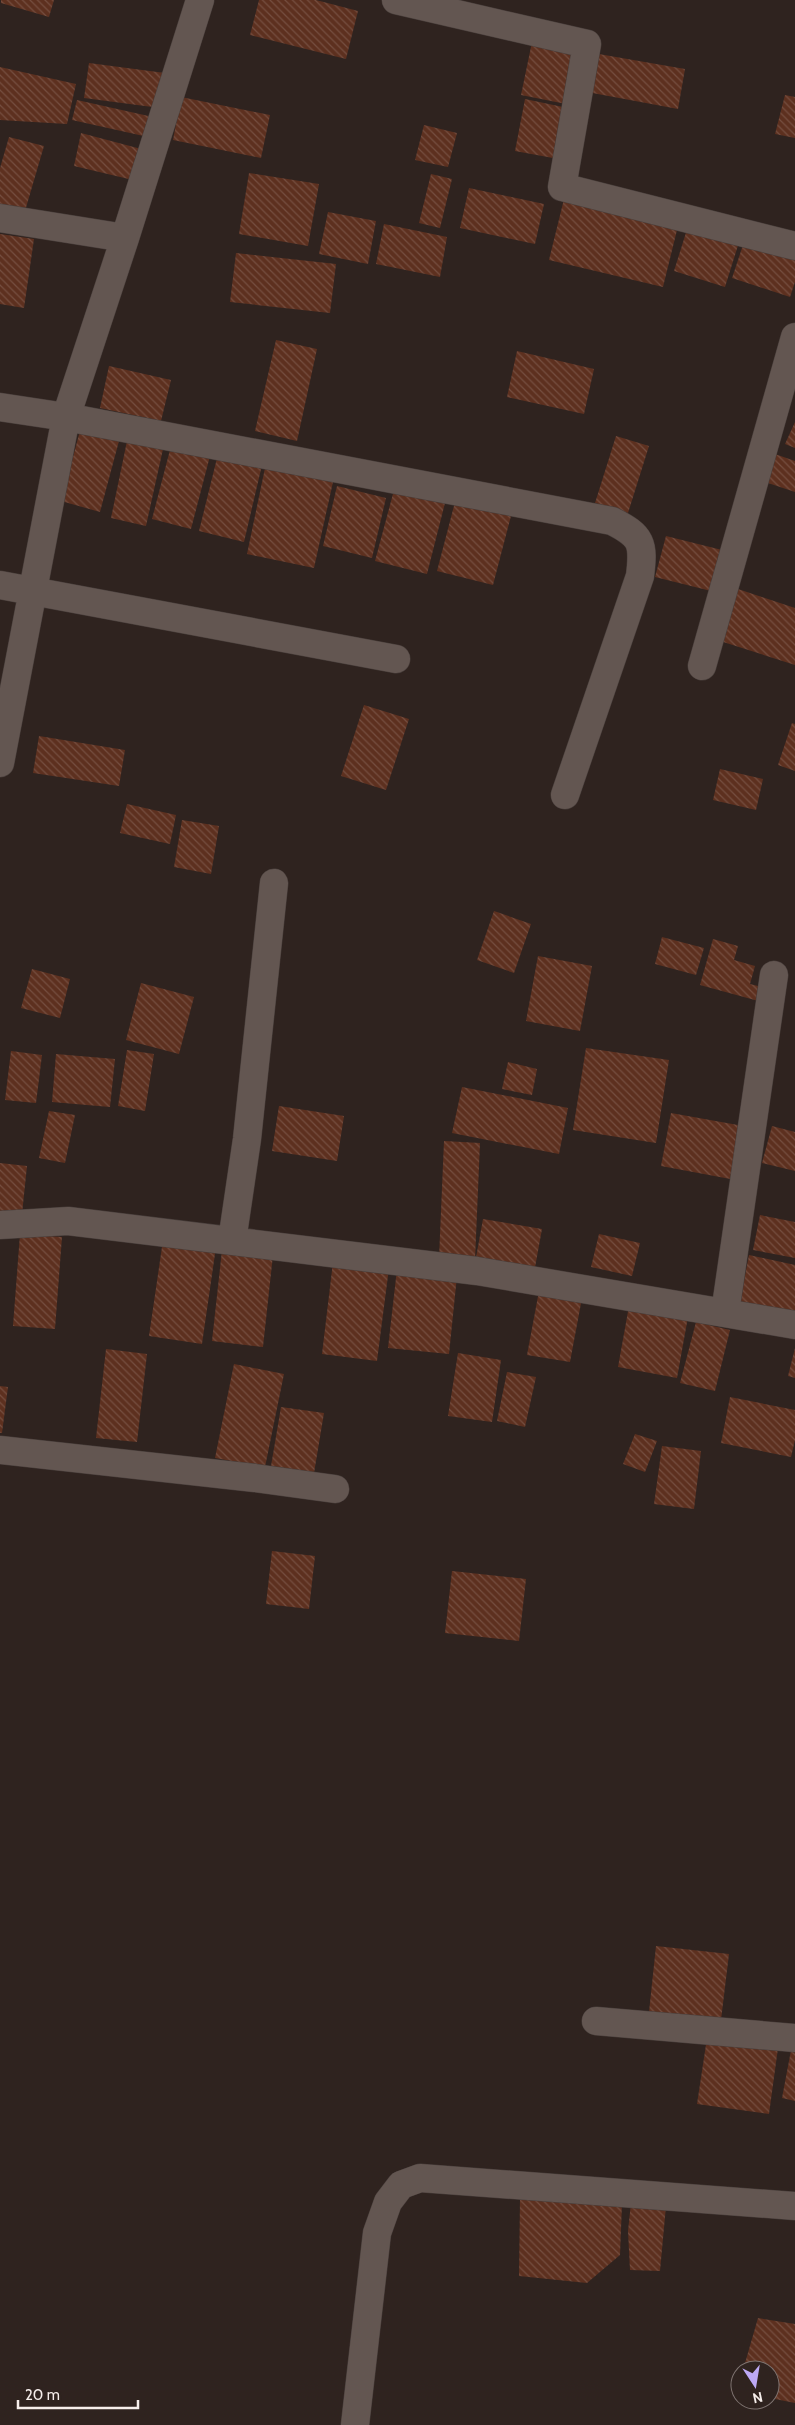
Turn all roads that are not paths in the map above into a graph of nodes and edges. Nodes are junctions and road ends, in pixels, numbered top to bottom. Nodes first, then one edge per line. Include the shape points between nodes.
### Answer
1 (200, 0) edge
2 (396, 0) edge
3 (0, 218) edge
4 (126, 238) junction
5 (795, 246) edge
6 (795, 338) edge
7 (0, 407) edge
8 (66, 417) junction
9 (0, 585) edge
10 (32, 591) junction
11 (396, 659) dead end
12 (702, 666) dead end
13 (0, 763) edge
14 (566, 795) dead end
15 (274, 883) dead end
16 (774, 975) dead end
17 (0, 1225) edge
18 (232, 1241) junction
19 (725, 1313) junction
20 (795, 1325) edge
21 (0, 1450) edge
22 (335, 1489) dead end
23 (596, 2021) dead end
24 (795, 2038) edge
25 (795, 2206) edge
26 (355, 2425) edge

1 - 4 street
2 - 5 street via 587,44 562,187
3 - 4 street
4 - 8 street
6 - 12 street
7 - 8 street
8 - 10 street
8 - 14 street via 612,522 633,532 643,552 640,576
9 - 10 street
10 - 11 street
10 - 13 street
15 - 18 street via 247,1139
16 - 19 street
17 - 18 street via 68,1221
18 - 19 street via 477,1270
19 - 20 street
21 - 22 street
23 - 24 street
25 - 26 street via 420,2178 401,2185 388,2202 377,2233

